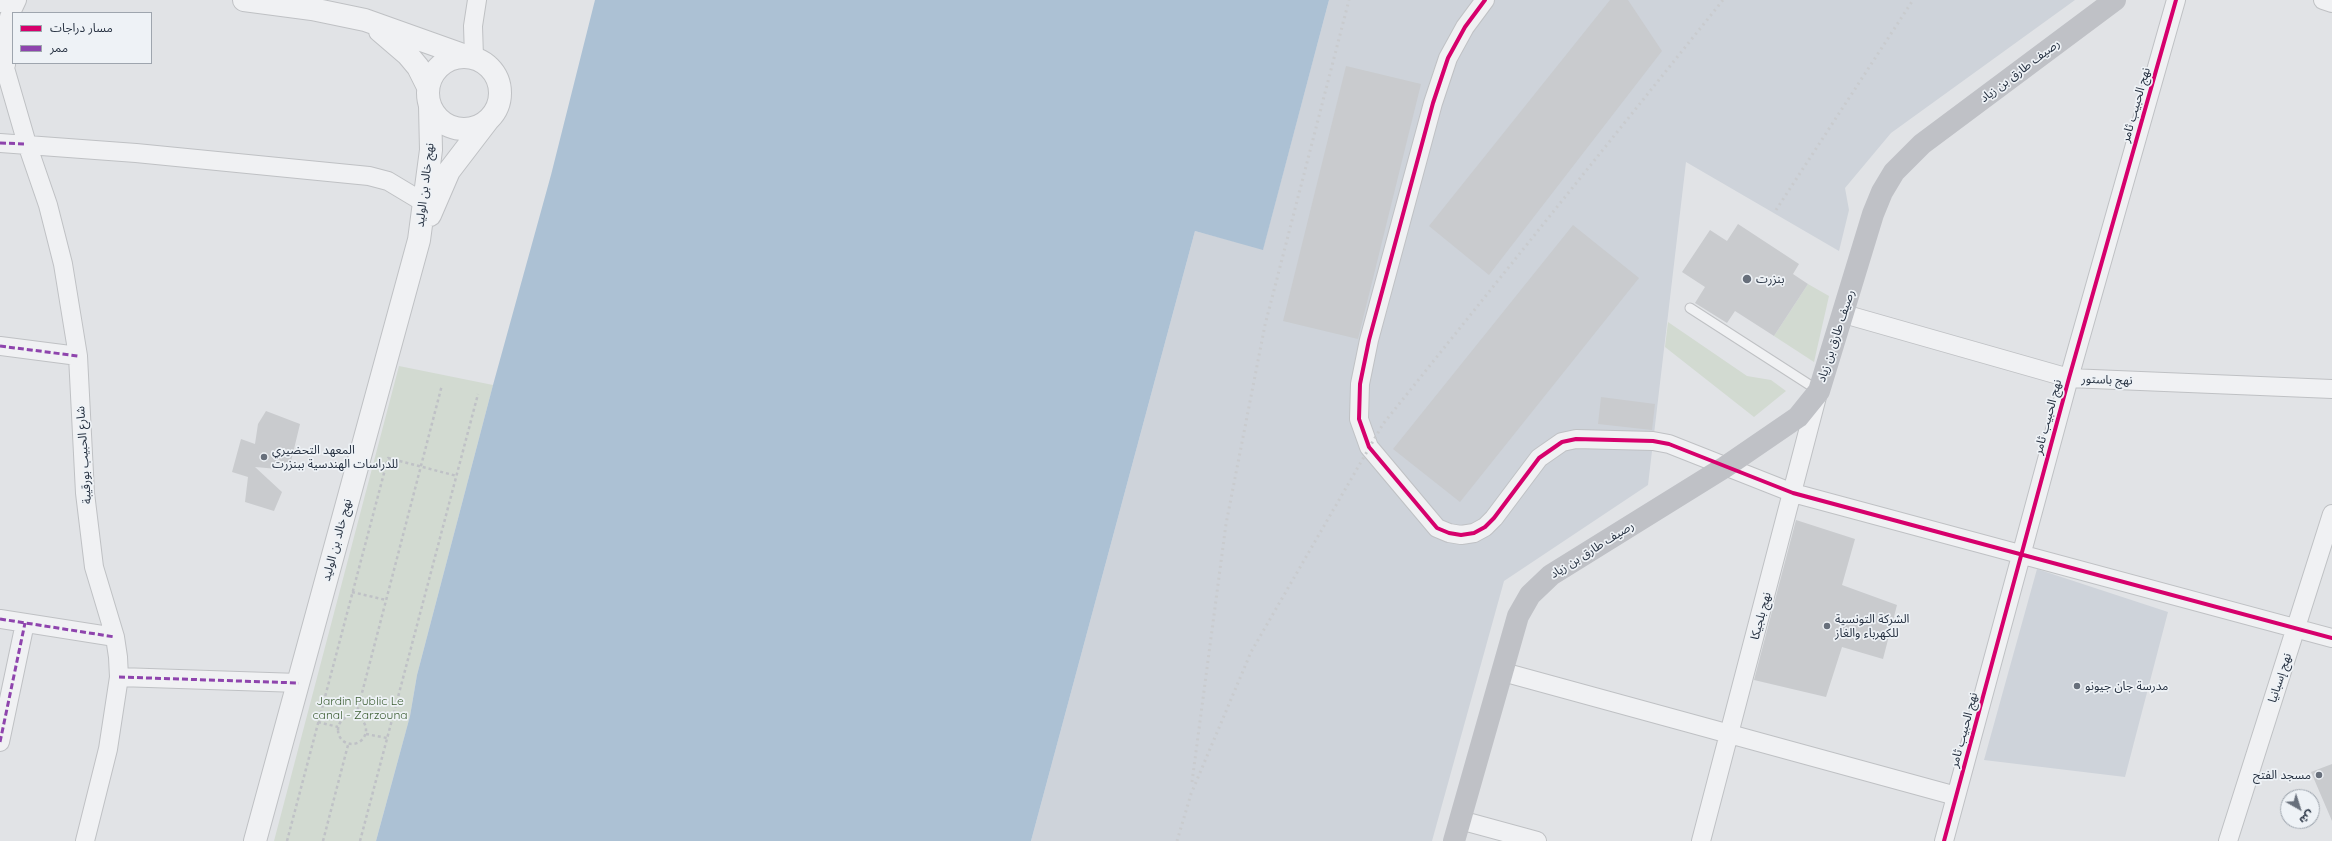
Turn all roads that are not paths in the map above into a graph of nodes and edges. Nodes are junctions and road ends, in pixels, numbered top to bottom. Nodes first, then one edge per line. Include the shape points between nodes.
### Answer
1 (12, 0) edge
2 (17, 0) edge
3 (244, 0) edge
4 (478, 0) edge
5 (1485, 0) edge
6 (2115, 0) edge
7 (2176, 0) edge
8 (2324, 0) edge
9 (0, 1) edge
10 (2332, 2) edge
11 (365, 20) junction
12 (0, 51) edge
13 (470, 57) junction
14 (6, 72) junction
15 (429, 97) junction
16 (488, 120) junction
17 (0, 143) edge
18 (26, 144) junction
19 (428, 205) junction
20 (1690, 308) dead end
21 (1844, 314) junction
22 (0, 346) edge
23 (78, 356) junction
24 (2069, 378) junction
25 (2332, 389) edge
26 (1819, 391) junction
27 (1725, 467) junction
28 (1793, 493) junction
29 (2332, 514) edge
30 (2021, 555) junction
31 (0, 619) edge
32 (25, 623) junction
33 (2296, 627) junction
34 (114, 637) junction
35 (2332, 638) edge
36 (1502, 672) junction
37 (120, 677) junction
38 (299, 683) junction
39 (1730, 734) junction
40 (0, 742) edge
41 (1956, 796) junction
42 (1460, 820) junction
43 (85, 841) edge
44 (255, 841) edge
45 (1454, 841) edge
46 (1537, 841) edge
47 (1701, 841) edge
48 (1944, 841) edge
49 (2228, 841) edge

1 - 9 street
2 - 14 street, شارع الحبيب بورقيبة via 9,17
3 - 11 street via 312,9
4 - 13 street
5 - 27 street via 1465,27 1448,58 1433,103 1369,340 1360,384 1360,419 1368,447 1438,528 1461,535 1474,533 1485,527 1539,458 1562,442 1576,439 1653,441 1669,444
6 - 21 main road, رصيف طارق بن زياد via 1922,144 1899,167 1882,192 1873,214
7 - 24 street, نهج الحبيب ثامر
8 - 10 street
11 - 13 street
11 - 15 street via 408,55 418,67
12 - 14 street, شارع الحبيب بورقيبة
13 - 15 street via 455,57 437,68
13 - 16 street via 492,69 499,84 500,101
14 - 18 street, شارع الحبيب بورقيبة
15 - 16 street via 436,116 444,124 467,129
15 - 19 street, نهج خالد بن الوليد via 431,150
16 - 19 street, نهج خالد بن الوليد via 449,171
17 - 18 street
18 - 19 street via 369,176 388,181
18 - 23 street, شارع الحبيب بورقيبة via 48,205 63,264
19 - 38 street, نهج خالد بن الوليد
20 - 26 lane
21 - 24 street, نهج باستور
21 - 26 main road, رصيف طارق بن زياد
22 - 23 street
23 - 34 street, شارع الحبيب بورقيبة via 85,493 94,567
24 - 25 street, نهج باستور
24 - 30 street, نهج الحبيب ثامر
26 - 27 main road, رصيف طارق بن زياد via 1798,417
26 - 28 street, نهج بلجيكا
27 - 28 street
27 - 36 main road, رصيف طارق بن زياد via 1551,574 1530,595 1518,616
28 - 30 street
28 - 39 street, نهج بلجيكا
29 - 33 street, نهج إسبانيا
30 - 33 street
30 - 41 street, نهج الحبيب ثامر
31 - 32 street
32 - 34 street
32 - 40 street
33 - 35 street
33 - 49 street, نهج إسبانيا
34 - 37 street, شارع الحبيب بورقيبة
36 - 39 street
36 - 42 main road, رصيف طارق بن زياد
37 - 38 street
37 - 43 street, شارع الحبيب بورقيبة via 108,749
38 - 44 street, نهج خالد بن الوليد
39 - 41 street
39 - 47 street, نهج بلجيكا
41 - 48 street, نهج الحبيب ثامر
42 - 45 main road, رصيف طارق بن زياد
42 - 46 street

